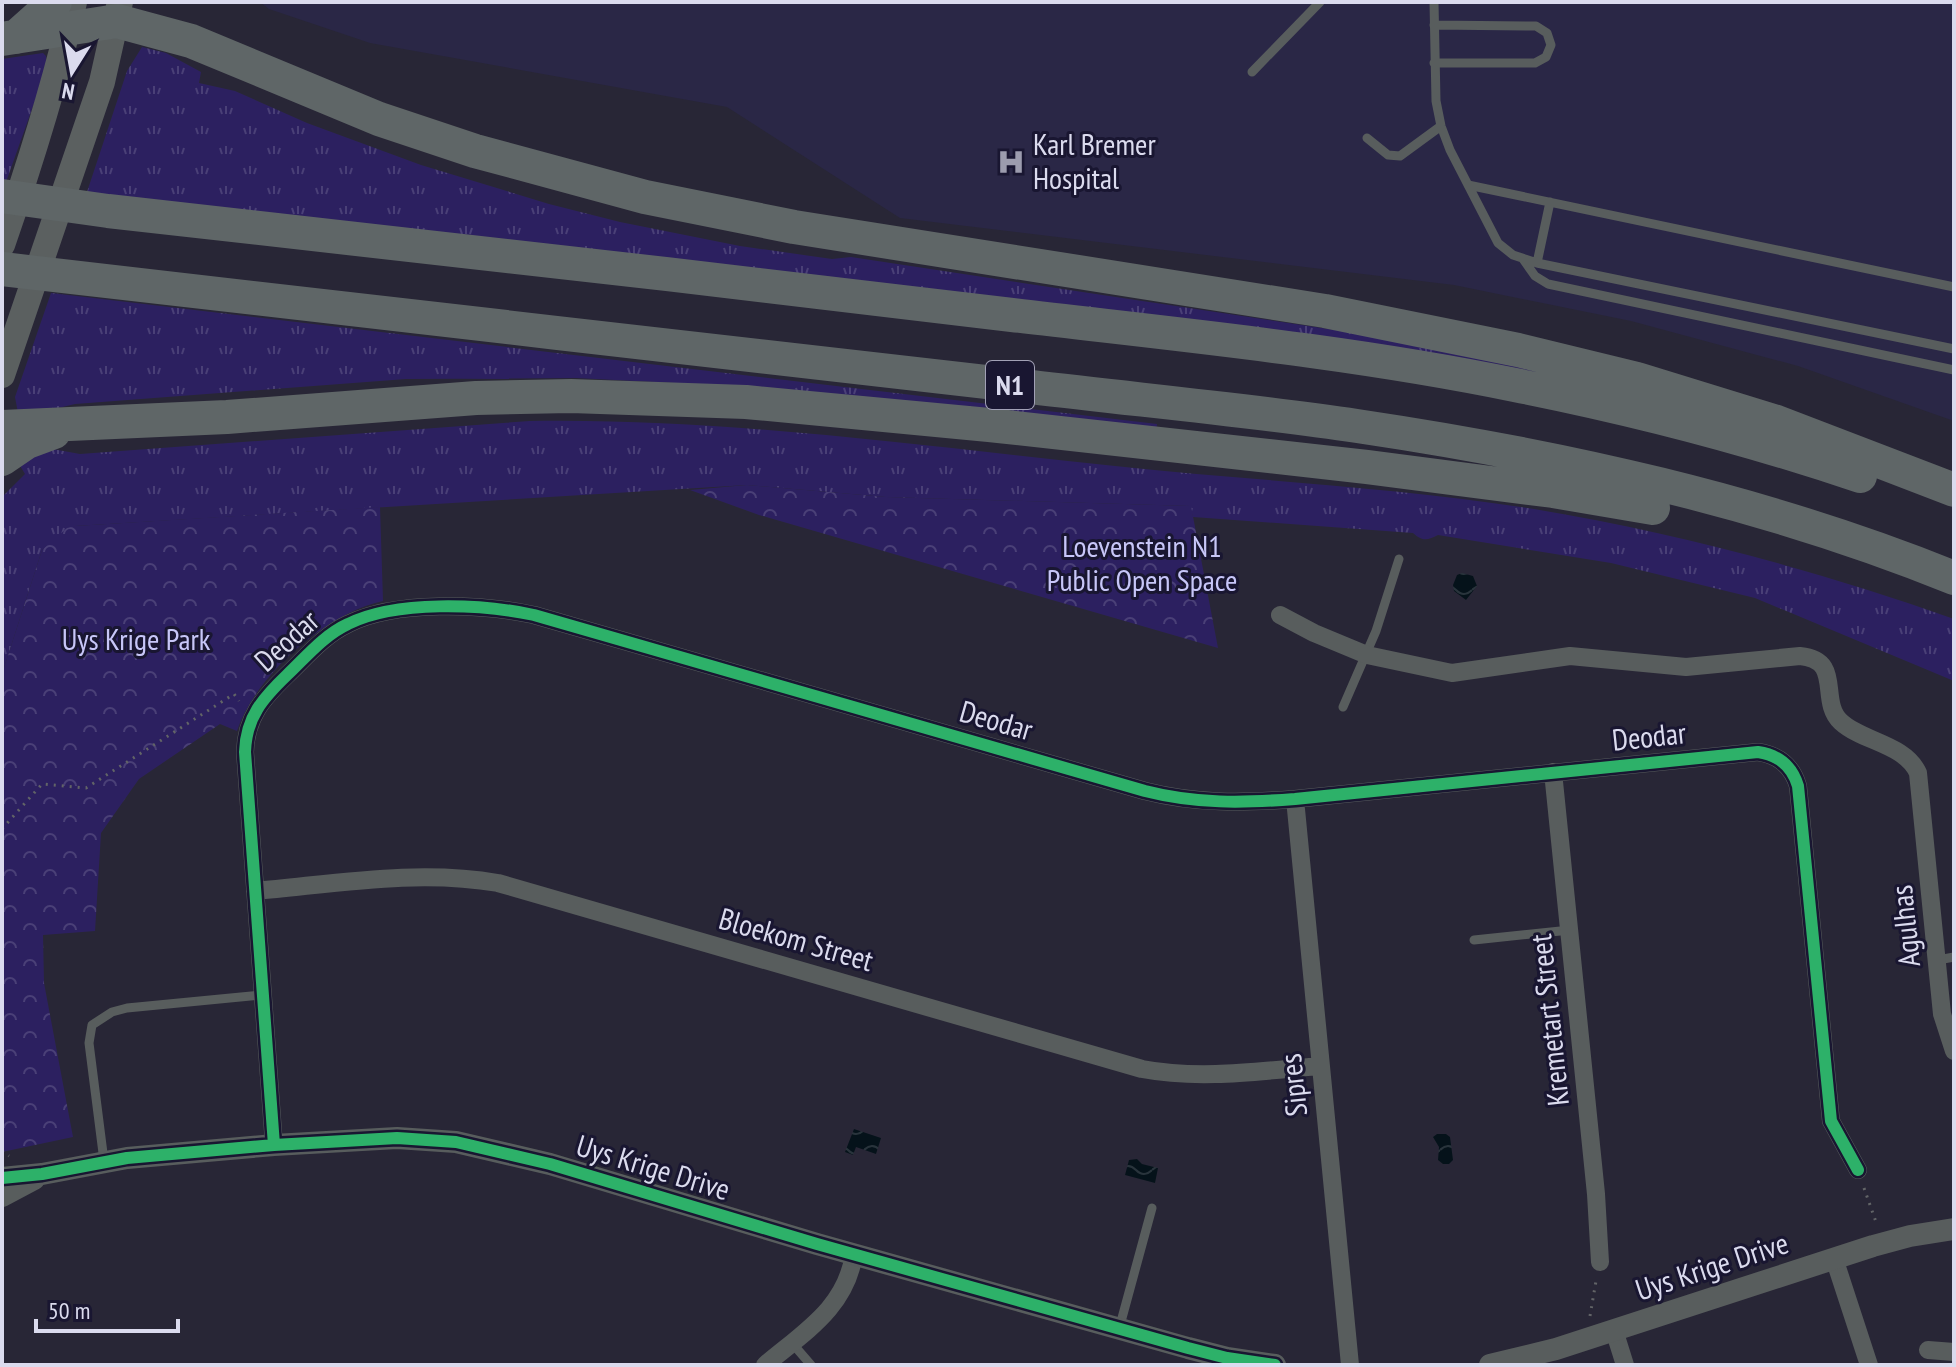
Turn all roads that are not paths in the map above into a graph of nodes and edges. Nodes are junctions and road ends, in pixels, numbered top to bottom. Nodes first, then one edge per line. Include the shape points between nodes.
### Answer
1 (154, 2) edge
2 (1320, 2) edge
3 (1434, 2) edge
4 (66, 10) edge
5 (119, 11) edge
6 (1434, 25) junction
7 (9, 38) edge
8 (191, 41) junction
9 (1434, 63) junction
10 (1252, 72) dead end
11 (1441, 126) junction
12 (1367, 138) dead end
13 (1468, 185) junction
14 (2, 196) edge
15 (1550, 202) junction
16 (2, 245) edge
17 (1523, 259) junction
18 (1537, 263) junction
19 (2, 269) edge
20 (1954, 287) edge
21 (1954, 349) edge
22 (1954, 370) edge
23 (2, 375) edge
24 (81, 423) junction
25 (2, 427) edge
26 (2, 459) edge
27 (1954, 490) edge
28 (1954, 511) edge
29 (1399, 559) dead end
30 (1946, 575) edge
31 (1280, 615) dead end
32 (1367, 655) junction
33 (1343, 707) dead end
34 (1553, 772) junction
35 (1295, 799) junction
36 (255, 891) junction
37 (1570, 930) junction
38 (1474, 940) dead end
39 (1946, 958) edge
40 (262, 995) junction
41 (1954, 1051) edge
42 (1320, 1066) junction
43 (274, 1145) junction
44 (104, 1162) junction
45 (7, 1168) edge
46 (1858, 1170) road end
47 (42, 1174) junction
48 (2, 1196) edge
49 (1152, 1208) dead end
50 (1954, 1229) edge
51 (854, 1254) junction
52 (1834, 1258) junction
53 (1600, 1262) road end
54 (1119, 1329) junction
55 (1614, 1330) junction
56 (792, 1342) junction
57 (1928, 1350) dead end
58 (1954, 1352) edge
59 (765, 1365) edge
60 (811, 1365) edge
61 (1275, 1365) edge
62 (1350, 1365) edge
63 (1490, 1365) edge
64 (1625, 1365) edge
65 (1869, 1365) edge

1 - 8 highway
2 - 10 lane
3 - 6 lane
4 - 5 highway
4 - 7 highway via 54,32
4 - 16 main road via 38,143
5 - 8 highway
5 - 23 main road via 102,82
6 - 9 lane
6 - 9 lane via 1536,26 1547,33 1551,45 1546,57 1535,63
8 - 27 highway via 379,119 645,197 794,227 1325,311 1518,350 1777,422
9 - 11 lane
11 - 12 lane via 1400,156 1388,155
11 - 13 lane
13 - 15 lane
13 - 17 lane via 1498,243
14 - 28 highway, N1 via 1359,358 1515,385 1666,420 1795,454
15 - 18 lane
15 - 20 lane
17 - 18 lane
17 - 22 lane via 1548,284
18 - 21 lane
19 - 30 highway, N1 via 1355,426 1503,451 1650,484 1832,534
24 - 25 highway
24 - 26 highway via 27,442
24 - 30 highway via 476,398 746,402 1553,491 1615,500
29 - 32 lane
31 - 32 street, Agulhas
32 - 33 lane
32 - 39 street, Agulhas via 1452,673 1570,656 1686,667 1812,658 1826,672 1834,714 1842,724 1908,760 1918,773
34 - 35 street, Deodar
34 - 37 street, Kremetart Street
34 - 46 street, Deodar via 1758,752 1778,758 1791,770 1798,786 1831,1121
35 - 36 street, Deodar via 1220,803 1163,795 534,615 483,606 391,611 346,624 318,645 266,695 252,716 245,752
35 - 42 street, Sipres
36 - 40 street, Deodar
36 - 42 street, Bloekom Street via 401,878 470,878 1142,1069 1204,1075
37 - 38 lane
37 - 53 street, Kremetart Street
39 - 41 street, Agulhas via 1942,1014
40 - 43 street, Deodar
40 - 44 lane via 127,1008 92,1025 89,1043
42 - 62 street, Sipres
43 - 44 street, Uys Krige Drive
43 - 51 street, Uys Krige Drive via 397,1138 456,1142 550,1164
44 - 47 street, Uys Krige Drive
45 - 47 street, Uys Krige Drive
47 - 48 street, Uys Krige Drive
49 - 54 lane
50 - 52 street, Uys Krige Drive
51 - 54 street, Uys Krige Drive
51 - 56 street via 839,1299
52 - 55 street, Uys Krige Drive
52 - 65 street
54 - 61 street, Uys Krige Drive
55 - 63 street, Uys Krige Drive
55 - 64 street
56 - 59 street
56 - 60 lane
57 - 58 street

